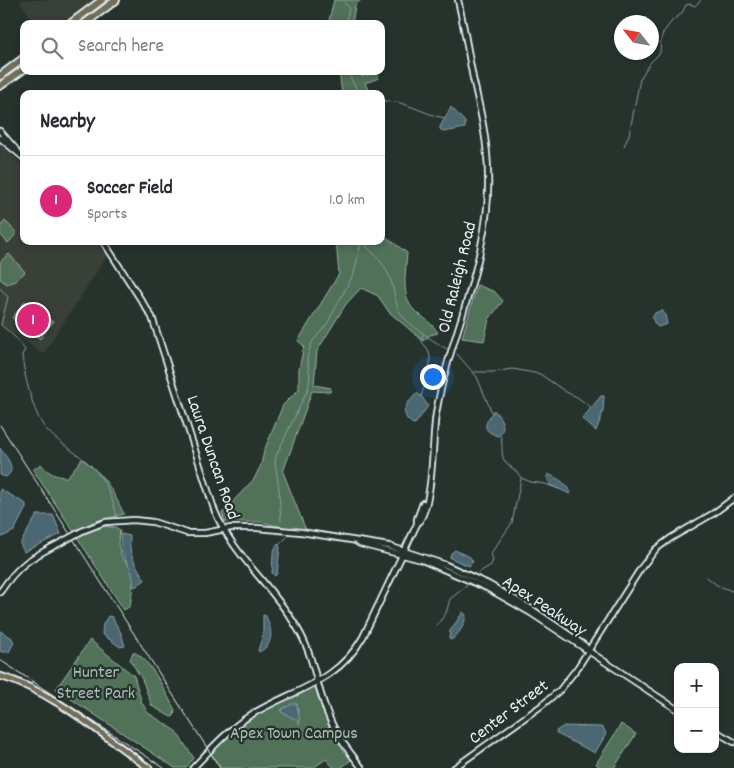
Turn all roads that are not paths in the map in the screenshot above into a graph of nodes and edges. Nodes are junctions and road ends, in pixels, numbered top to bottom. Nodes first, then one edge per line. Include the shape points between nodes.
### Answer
1 (102, 0) edge
2 (112, 0) edge
3 (116, 0) edge
4 (458, 0) edge
5 (95, 15) junction
6 (75, 20) edge
7 (89, 20) edge
8 (20, 61) edge
9 (20, 71) edge
10 (0, 76) edge
11 (0, 86) edge
12 (0, 131) edge
13 (0, 138) edge
14 (10, 145) junction
15 (20, 154) edge
16 (106, 245) edge
17 (734, 498) edge
18 (224, 529) junction
19 (404, 552) junction
20 (0, 592) edge
21 (588, 650) junction
22 (0, 676) edge
23 (317, 683) junction
24 (675, 708) edge
25 (719, 733) edge
26 (734, 742) edge
27 (149, 768) edge
28 (193, 768) edge
29 (362, 768) edge
30 (454, 768) edge

1 - 6 highway
2 - 5 highway
3 - 5 highway
4 - 19 main road, Old Raleigh Road via 486,149 487,198 480,254 437,409 426,500
5 - 7 highway
8 - 10 highway
9 - 11 highway
12 - 14 main road
13 - 14 main road
14 - 15 main road
16 - 18 main road, Laura Duncan Road via 152,317 214,510
17 - 21 main road, Center Street via 656,549
18 - 19 main road, Apex Peakway via 242,527 301,532
18 - 20 main road, Apex Peakway, bridge via 188,533 152,522 105,522 30,558
18 - 23 main road, Laura Duncan Road via 286,610 302,637
19 - 21 main road, Apex Peakway via 453,568 498,589
19 - 23 main road, Old Raleigh Road via 355,650 336,670
21 - 24 main road, Apex Peakway
21 - 30 main road, Center Street via 553,697
22 - 27 main road via 50,698
23 - 28 main road, Old Raleigh Road via 242,721
23 - 29 main road, Laura Duncan Road via 327,715
25 - 26 main road

